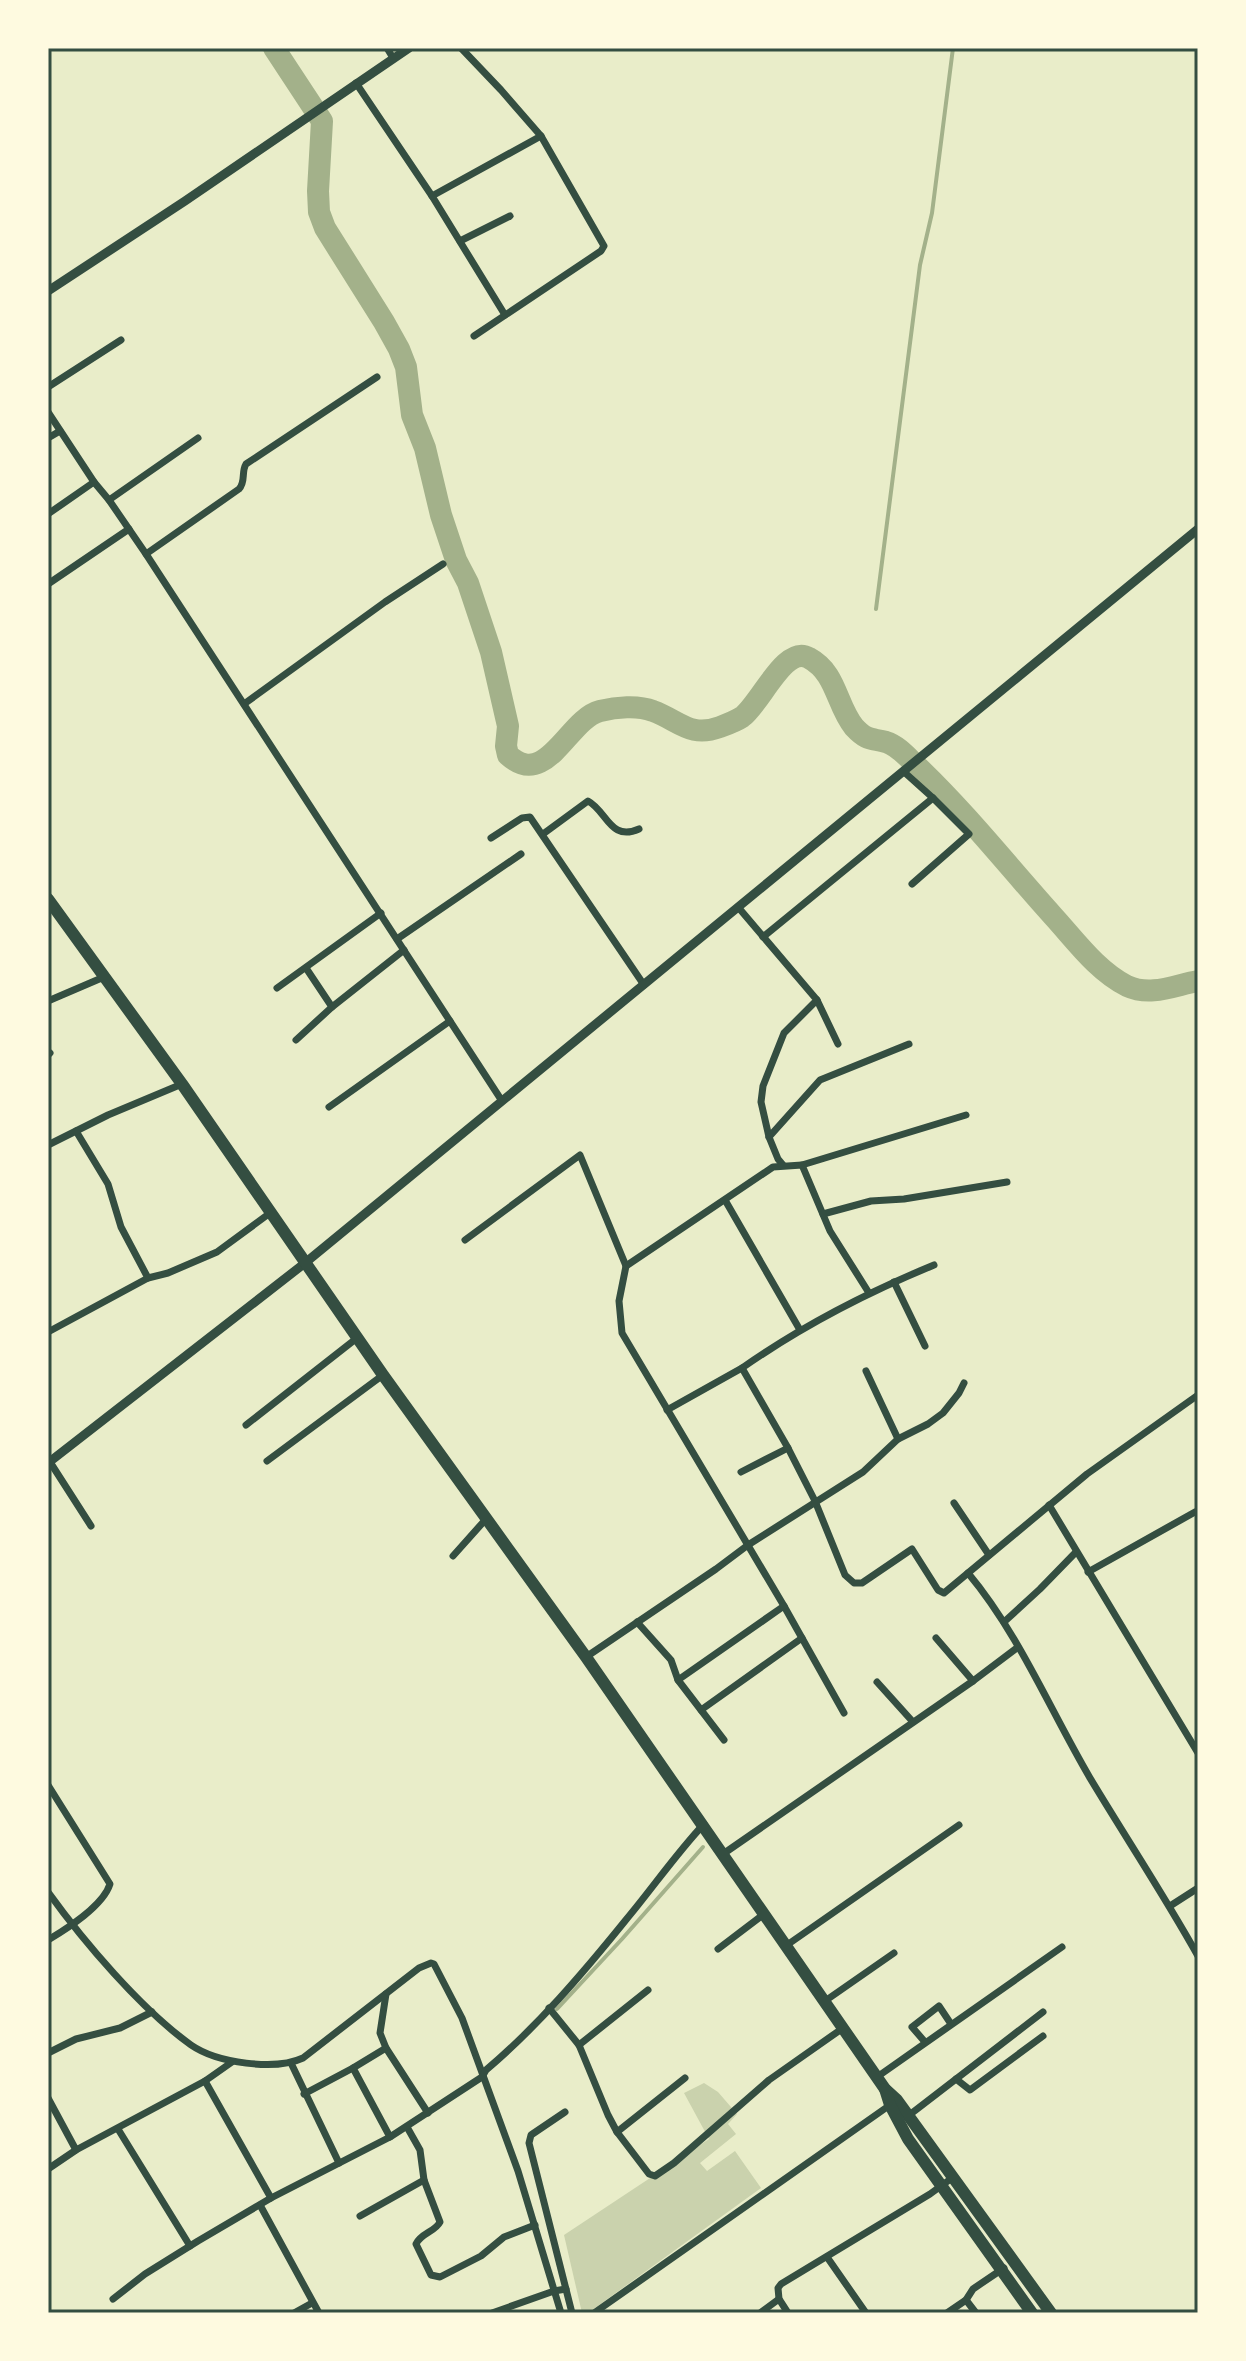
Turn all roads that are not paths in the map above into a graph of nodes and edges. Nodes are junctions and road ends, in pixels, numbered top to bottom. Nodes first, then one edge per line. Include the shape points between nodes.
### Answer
1 (387, 48) edge
2 (409, 48) edge
3 (461, 48) edge
4 (393, 58) junction
5 (356, 83) junction
6 (541, 136) junction
7 (432, 196) junction
8 (510, 216) dead end
9 (460, 241) junction
10 (48, 291) edge
11 (505, 315) junction
12 (474, 336) dead end
13 (121, 340) dead end
14 (377, 377) dead end
15 (48, 387) edge
16 (48, 412) edge
17 (60, 431) junction
18 (48, 438) edge
19 (198, 438) dead end
20 (94, 482) junction
21 (109, 500) junction
22 (48, 514) edge
23 (129, 529) junction
24 (1198, 529) edge
25 (146, 554) junction
26 (443, 564) dead end
27 (48, 584) edge
28 (244, 704) junction
29 (905, 772) junction
30 (932, 796) junction
31 (639, 829) dead end
32 (543, 834) junction
33 (491, 838) dead end
34 (521, 854) dead end
35 (912, 884) dead end
36 (48, 899) edge
37 (738, 907) junction
38 (381, 913) junction
39 (763, 937) junction
40 (397, 939) junction
41 (404, 950) junction
42 (306, 968) junction
43 (104, 977) junction
44 (644, 985) junction
45 (277, 988) dead end
46 (817, 1000) junction
47 (48, 1001) edge
48 (332, 1007) junction
49 (450, 1021) junction
50 (296, 1040) dead end
51 (838, 1044) dead end
52 (909, 1044) dead end
53 (182, 1084) junction
54 (502, 1101) junction
55 (329, 1107) dead end
56 (966, 1115) dead end
57 (76, 1131) junction
58 (769, 1137) junction
59 (48, 1145) edge
60 (783, 1165) junction
61 (802, 1165) junction
62 (1007, 1182) dead end
63 (725, 1200) junction
64 (270, 1213) junction
65 (823, 1214) junction
66 (465, 1240) dead end
67 (305, 1263) junction
68 (934, 1265) dead end
69 (626, 1266) junction
70 (148, 1278) junction
71 (894, 1282) junction
72 (869, 1293) junction
73 (800, 1330) junction
74 (48, 1332) edge
75 (357, 1338) junction
76 (925, 1346) dead end
77 (742, 1368) junction
78 (866, 1371) dead end
79 (383, 1375) junction
80 (964, 1383) dead end
81 (1198, 1395) edge
82 (667, 1410) junction
83 (246, 1425) dead end
84 (898, 1439) junction
85 (788, 1448) junction
86 (267, 1461) dead end
87 (49, 1462) edge
88 (741, 1472) dead end
89 (815, 1501) junction
90 (954, 1503) dead end
91 (1049, 1505) junction
92 (1195, 1512) dead end
93 (486, 1519) junction
94 (91, 1526) dead end
95 (748, 1545) junction
96 (1076, 1552) junction
97 (989, 1555) junction
98 (453, 1556) dead end
99 (1088, 1572) junction
100 (968, 1573) junction
101 (784, 1606) junction
102 (637, 1622) junction
103 (1004, 1622) junction
104 (802, 1638) junction
105 (936, 1638) dead end
106 (1018, 1647) junction
107 (586, 1657) junction
108 (678, 1680) junction
109 (973, 1681) junction
110 (877, 1682) dead end
111 (701, 1710) junction
112 (844, 1713) dead end
113 (913, 1722) junction
114 (724, 1740) dead end
115 (1198, 1753) edge
116 (48, 1785) edge
117 (704, 1824) junction
118 (959, 1825) dead end
119 (718, 1847) junction
120 (1198, 1888) edge
121 (48, 1892) edge
122 (1170, 1906) junction
123 (765, 1914) junction
124 (71, 1925) junction
125 (48, 1940) edge
126 (787, 1945) junction
127 (1062, 1947) dead end
128 (718, 1949) dead end
129 (894, 1953) dead end
130 (1198, 1956) edge
131 (648, 1990) dead end
132 (386, 1993) junction
133 (825, 2001) junction
134 (549, 2008) junction
135 (152, 2012) junction
136 (1043, 2012) dead end
137 (951, 2024) junction
138 (843, 2028) junction
139 (1043, 2036) dead end
140 (925, 2042) junction
141 (579, 2045) junction
142 (386, 2048) junction
143 (48, 2053) edge
144 (232, 2062) junction
145 (291, 2063) junction
146 (353, 2068) junction
147 (482, 2077) junction
148 (877, 2077) junction
149 (685, 2078) dead end
150 (956, 2079) junction
151 (205, 2081) junction
152 (304, 2094) junction
153 (48, 2098) edge
154 (893, 2103) junction
155 (565, 2112) dead end
156 (428, 2113) junction
157 (908, 2116) junction
158 (407, 2127) junction
159 (118, 2129) junction
160 (617, 2132) junction
161 (390, 2137) junction
162 (76, 2150) junction
163 (339, 2163) junction
164 (525, 2165) junction
165 (48, 2169) edge
166 (424, 2180) junction
167 (947, 2182) junction
168 (271, 2198) junction
169 (543, 2202) junction
170 (260, 2205) junction
171 (529, 2205) junction
172 (360, 2216) dead end
173 (548, 2228) junction
174 (536, 2229) junction
175 (190, 2246) junction
176 (827, 2257) junction
177 (1012, 2262) junction
178 (1001, 2270) junction
179 (560, 2290) junction
180 (113, 2299) dead end
181 (779, 2299) junction
182 (966, 2300) junction
183 (312, 2303) junction
184 (294, 2313) edge
185 (319, 2313) edge
186 (492, 2313) edge
187 (561, 2313) edge
188 (572, 2313) edge
189 (594, 2313) edge
190 (760, 2313) edge
191 (788, 2313) edge
192 (866, 2313) edge
193 (947, 2313) edge
194 (976, 2313) edge
195 (1032, 2313) edge
196 (1051, 2313) edge

1 - 4 street
2 - 4 street
3 - 6 street
4 - 5 street
5 - 7 street
5 - 10 street
6 - 7 street
6 - 11 street via 604,246
7 - 9 street
8 - 9 street
9 - 11 street
11 - 12 street
13 - 15 street
14 - 25 street via 246,464 239,489
16 - 17 street
17 - 18 street
17 - 20 street
19 - 21 street
20 - 21 street
20 - 22 street
21 - 23 street
23 - 25 street
23 - 27 street
24 - 29 street
25 - 28 street
26 - 28 street
28 - 38 street
29 - 30 street
29 - 37 street
30 - 35 street via 969,834
30 - 39 street
31 - 32 street via 616,830 588,801
32 - 33 street via 526,817
32 - 44 street
34 - 40 street
36 - 43 main road
37 - 39 street
37 - 44 street
38 - 40 street
38 - 42 street
39 - 46 street
40 - 41 street
41 - 48 street
41 - 49 street
42 - 45 street
42 - 48 street
43 - 47 street
43 - 53 main road
44 - 54 street
46 - 51 street
46 - 58 street via 784,1033 763,1086
48 - 50 street
49 - 54 street
49 - 55 street
52 - 58 street via 820,1080
53 - 57 street
53 - 64 main road
54 - 67 street
56 - 61 street
57 - 59 street
57 - 70 street via 108,1184 121,1227
58 - 60 street
60 - 61 street
60 - 63 street
61 - 65 street
62 - 65 street via 871,1201
63 - 69 street
63 - 73 street
64 - 67 main road
64 - 70 street via 217,1252
65 - 72 street
66 - 69 street via 578,1154
67 - 75 main road
67 - 87 street
68 - 71 street
69 - 82 street via 619,1301 622,1333
70 - 74 street
71 - 72 street
71 - 76 street
72 - 73 street
73 - 77 street
75 - 79 main road
75 - 83 street
77 - 82 street
77 - 85 street
78 - 84 street
79 - 86 street
79 - 93 main road
80 - 84 street via 943,1413
81 - 91 street
82 - 95 street
84 - 89 street via 850,1481
85 - 88 street
85 - 89 street
87 - 94 street
89 - 95 street
89 - 100 street via 845,1575 854,1583 862,1583 912,1549 941,1592
90 - 97 street
91 - 96 street
91 - 97 street
92 - 99 street
93 - 98 street
93 - 107 main road
95 - 101 street
95 - 102 street
96 - 99 street
96 - 103 street
97 - 100 street
99 - 115 street
100 - 103 street
101 - 104 street
101 - 108 street
102 - 107 street
102 - 108 street via 671,1660
103 - 106 street
104 - 111 street
104 - 112 street
105 - 109 street
106 - 109 street
106 - 122 street via 1090,1778
107 - 117 main road
108 - 111 street
109 - 113 street
110 - 113 street
111 - 114 street
113 - 119 street
116 - 124 street via 110,1884 102,1899
117 - 119 main road
117 - 134 street
118 - 126 street
119 - 123 main road
120 - 122 street
121 - 124 street
122 - 130 street
123 - 126 main road
123 - 128 street
124 - 125 street
124 - 135 street
126 - 133 main road
127 - 137 street
129 - 133 street
131 - 141 street
132 - 142 street via 379,2028
132 - 145 street via 321,2046
132 - 147 street via 419,1968 431,1963 437,1967
133 - 138 main road
134 - 141 street
134 - 147 street
135 - 143 street
135 - 144 street via 192,2045
136 - 150 street
137 - 140 street
137 - 140 street via 939,2006 912,2027
138 - 148 main road
138 - 160 street via 769,2080 655,2176
139 - 150 street via 970,2090
140 - 148 street
141 - 160 street
142 - 146 street
142 - 156 street
144 - 145 street
144 - 151 street
145 - 152 street
146 - 152 street
146 - 161 street
147 - 156 street
147 - 164 street
148 - 154 main road
149 - 160 street
150 - 157 street
151 - 159 street
151 - 168 street
152 - 163 street
153 - 162 street
154 - 157 main road
154 - 167 main road via 908,2139
154 - 189 street
155 - 164 street via 531,2135
156 - 158 street
157 - 167 main road
158 - 161 street
158 - 166 street via 420,2150
159 - 162 street
159 - 175 street
161 - 163 street
162 - 165 street
163 - 168 street
164 - 169 street
164 - 171 street
166 - 172 street
166 - 174 street via 440,2222 416,2244 431,2275 440,2277 481,2256 504,2237
167 - 176 street
167 - 177 main road
167 - 178 main road
168 - 170 street
169 - 171 street
169 - 173 street
170 - 175 street
170 - 183 street
171 - 174 street
173 - 174 street
173 - 179 street
174 - 179 street
175 - 180 street
176 - 181 street via 781,2284
176 - 192 street
177 - 178 street
177 - 196 main road
178 - 182 street
178 - 195 main road
179 - 186 street
179 - 187 street
179 - 188 street
181 - 190 street
181 - 191 street
182 - 193 street
182 - 194 street
183 - 184 street
183 - 185 street

